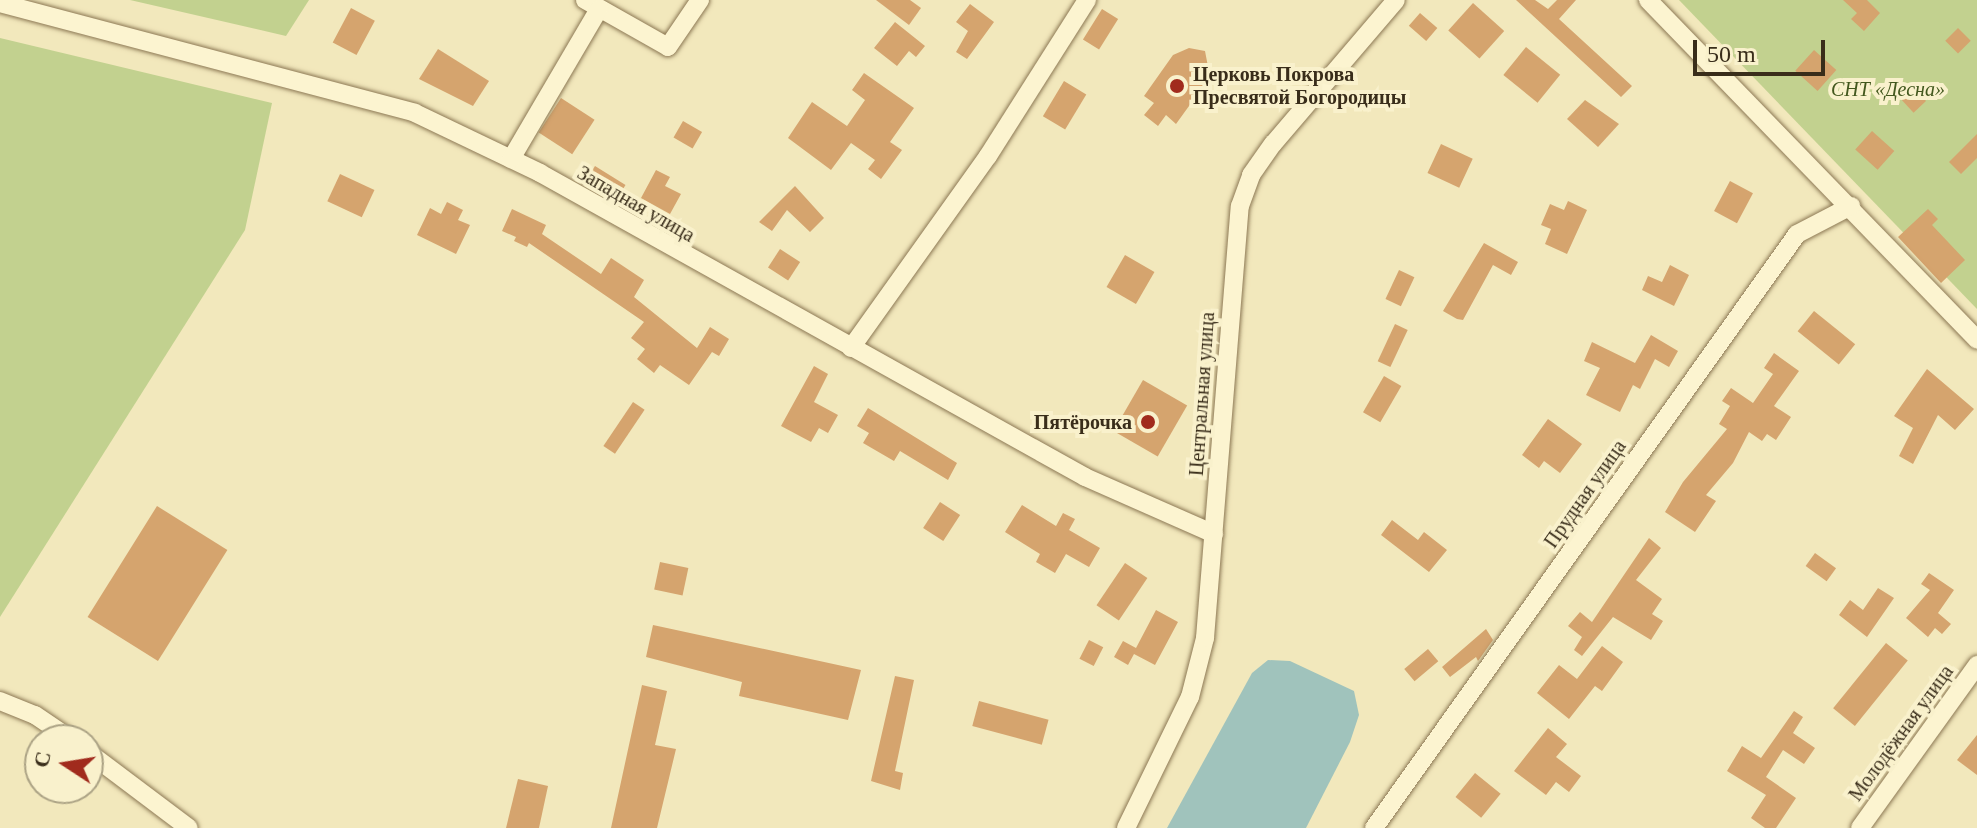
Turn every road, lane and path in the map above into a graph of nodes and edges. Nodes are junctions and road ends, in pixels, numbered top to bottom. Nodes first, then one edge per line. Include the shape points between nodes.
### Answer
1 (700, 0) edge
2 (1087, 0) edge
3 (1396, 0) edge
4 (1648, 0) edge
5 (0, 3) edge
6 (592, 4) edge
7 (511, 159) junction
8 (1851, 206) junction
9 (1977, 340) edge
10 (851, 348) junction
11 (1214, 534) junction
12 (1977, 665) edge
13 (0, 701) edge
14 (48, 724) edge
15 (104, 764) edge
16 (189, 828) edge
17 (1126, 828) edge
18 (1374, 828) edge
19 (1860, 828) edge

1 - 6 street via 668,47
2 - 10 street via 988,156
3 - 11 street, Центральная улица via 1273,144 1251,175 1240,206
4 - 8 street via 1771,132
5 - 7 street, Западная улица via 415,113
6 - 7 street
7 - 10 street, Западная улица
8 - 9 street
8 - 18 street, Прудная улица via 1797,234
10 - 11 street, Западная улица via 1085,477
11 - 17 street, Центральная улица via 1205,638 1190,697
12 - 19 street, Молодёжная улица
13 - 14 street
15 - 16 street

